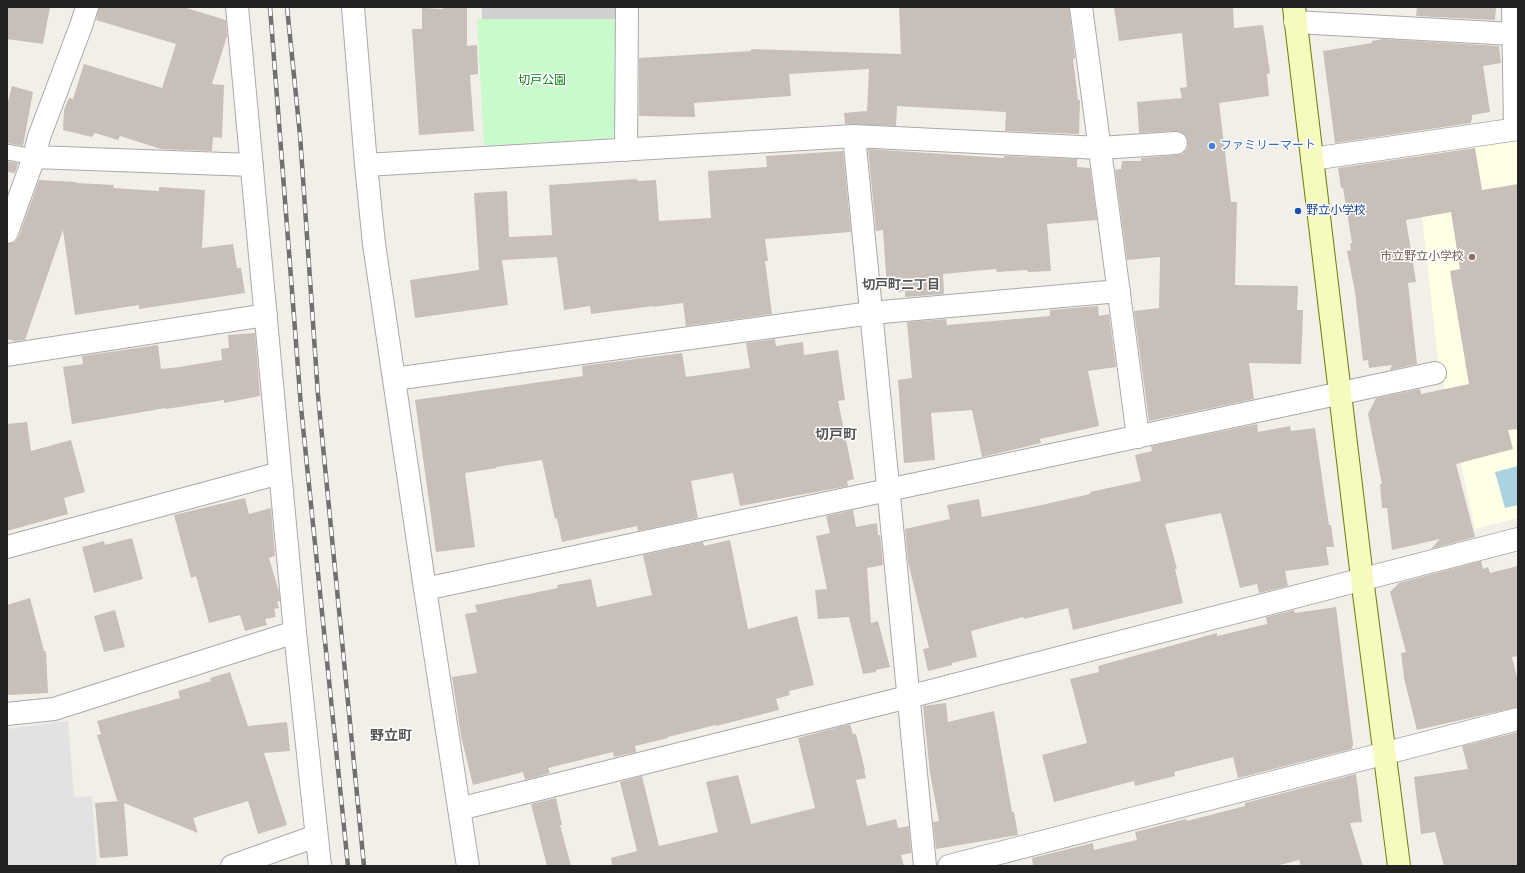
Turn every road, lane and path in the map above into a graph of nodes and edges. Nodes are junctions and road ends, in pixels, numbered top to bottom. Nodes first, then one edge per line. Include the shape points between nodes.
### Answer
1 (87, 7) edge
2 (237, 7) edge
3 (353, 7) edge
4 (627, 7) edge
5 (1081, 7) edge
6 (1513, 7) edge
7 (1295, 15) edge
8 (1513, 34) junction
9 (1516, 129) edge
10 (854, 136) junction
11 (1176, 143) dead end
12 (1100, 148) junction
13 (626, 150) junction
14 (7, 152) edge
15 (34, 157) junction
16 (1312, 159) junction
17 (252, 165) junction
18 (366, 165) junction
19 (7, 232) edge
20 (1119, 291) junction
21 (871, 313) junction
22 (266, 314) junction
23 (7, 355) edge
24 (1435, 373) dead end
25 (394, 379) junction
26 (1340, 394) junction
27 (1138, 437) junction
28 (280, 473) junction
29 (888, 490) junction
30 (1518, 539) edge
31 (7, 547) edge
32 (1362, 578) junction
33 (425, 589) junction
34 (294, 632) junction
35 (908, 697) junction
36 (7, 714) edge
37 (1518, 719) edge
38 (1384, 753) junction
39 (459, 809) junction
40 (316, 836) junction
41 (232, 866) edge
42 (320, 866) edge
43 (468, 866) edge
44 (925, 866) edge
45 (949, 866) edge
46 (1399, 866) edge

1 - 15 street
2 - 17 street
3 - 18 street
4 - 13 street
5 - 12 street
6 - 8 street
7 - 8 street
7 - 16 street
8 - 9 street
9 - 16 street
10 - 12 street
10 - 13 street
10 - 21 street
11 - 12 street
12 - 20 street
13 - 18 street
14 - 15 lane
15 - 17 street
15 - 19 street
16 - 26 street
17 - 22 street
18 - 25 street via 374,244
20 - 21 street
20 - 27 street
21 - 25 street
21 - 29 street
22 - 23 street
22 - 28 street
24 - 26 street
25 - 33 street
26 - 27 street
26 - 32 street
27 - 29 street
28 - 31 street
28 - 34 street
29 - 33 street
29 - 35 street
30 - 32 street
32 - 35 street
32 - 38 street
33 - 39 street
34 - 36 street via 54,709
34 - 40 street
35 - 39 street
35 - 44 street
37 - 38 street
38 - 45 street
38 - 46 street
39 - 43 street
40 - 41 street
40 - 42 street

